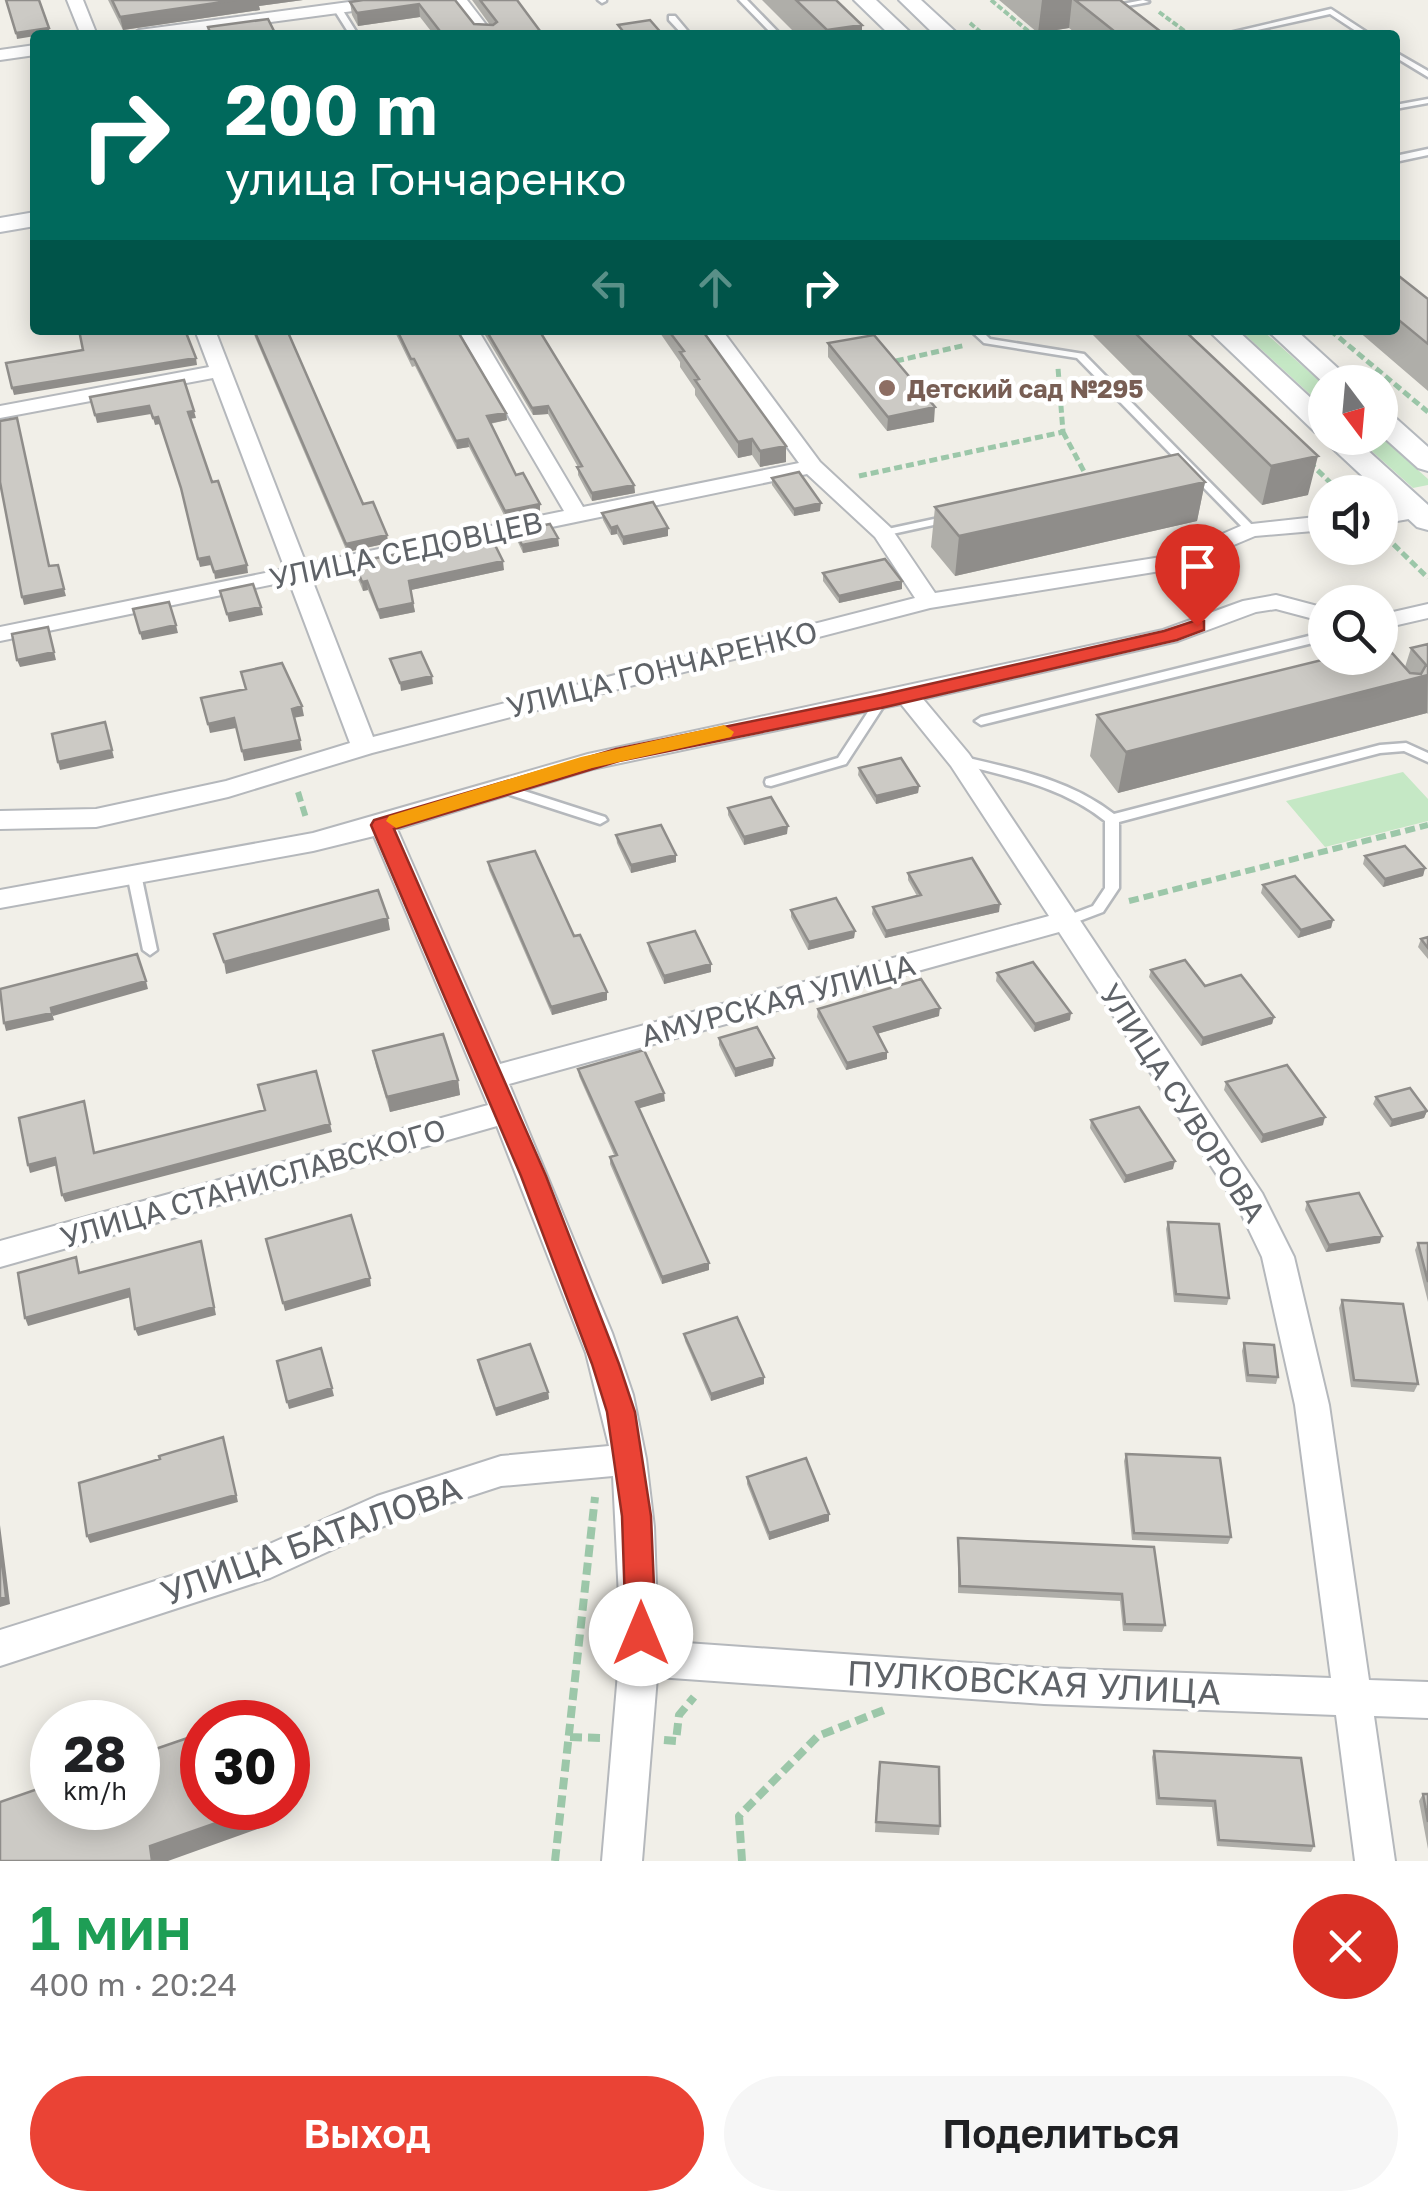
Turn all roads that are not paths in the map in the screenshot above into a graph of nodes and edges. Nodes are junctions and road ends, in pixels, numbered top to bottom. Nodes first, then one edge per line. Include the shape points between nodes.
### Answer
1 (75, 0) edge
2 (272, 0) edge
3 (398, 0) edge
4 (459, 0) edge
5 (743, 0) edge
6 (864, 0) edge
7 (909, 0) edge
8 (1144, 2) edge
9 (337, 8) junction
10 (1095, 10) edge
11 (281, 16) junction
12 (672, 18) dead end
13 (1268, 28) junction
14 (87, 30) edge
15 (176, 30) edge
16 (290, 30) edge
17 (351, 30) edge
18 (482, 30) edge
19 (683, 30) edge
20 (772, 30) edge
21 (897, 30) edge
22 (942, 30) edge
23 (1256, 30) edge
24 (1271, 30) edge
25 (1359, 30) edge
26 (30, 51) edge
27 (0, 55) edge
28 (1400, 57) edge
29 (1428, 75) edge
30 (1428, 101) edge
31 (1400, 106) edge
32 (1428, 152) edge
33 (1400, 158) edge
34 (30, 220) edge
35 (0, 225) edge
36 (207, 335) edge
37 (471, 335) edge
38 (716, 335) edge
39 (982, 335) edge
40 (1226, 335) edge
41 (1286, 335) edge
42 (1320, 365) edge
43 (221, 372) junction
44 (1308, 410) edge
45 (0, 412) edge
46 (1398, 436) edge
47 (1357, 455) edge
48 (1428, 462) edge
49 (1188, 466) junction
50 (1169, 470) edge
51 (820, 475) junction
52 (576, 514) junction
53 (1425, 514) edge
54 (1398, 516) edge
55 (957, 517) edge
56 (1308, 525) edge
57 (1251, 530) junction
58 (883, 533) junction
59 (300, 572) junction
60 (929, 601) junction
61 (1308, 610) edge
62 (1428, 610) edge
63 (1398, 618) edge
64 (0, 634) edge
65 (1308, 640) edge
66 (894, 698) junction
67 (982, 721) dead end
68 (364, 746) junction
69 (1428, 758) edge
70 (960, 760) junction
71 (771, 782) dead end
72 (506, 788) junction
73 (1112, 818) junction
74 (0, 820) edge
75 (600, 820) dead end
76 (382, 825) junction
77 (134, 874) junction
78 (0, 899) edge
79 (1066, 921) junction
80 (150, 950) dead end
81 (490, 1078) junction
82 (506, 1112) junction
83 (0, 1254) edge
84 (614, 1461) junction
85 (0, 1648) edge
86 (641, 1658) junction
87 (1350, 1698) junction
88 (1428, 1700) edge
89 (622, 1861) edge
90 (1375, 1861) edge

1 - 14 street
2 - 11 street
3 - 9 street
4 - 18 street
5 - 20 lane
6 - 21 main road
7 - 22 main road
8 - 10 lane
9 - 11 street
9 - 17 lane
11 - 15 street
11 - 16 street
12 - 19 lane
13 - 23 lane
13 - 24 lane
13 - 25 lane via 1330,11
26 - 27 street
28 - 29 lane
30 - 31 lane
32 - 33 lane
34 - 35 main road
36 - 43 street
37 - 52 street
38 - 51 street
39 - 49 lane via 1080,356
40 - 44 main road
41 - 42 main road
43 - 45 street
43 - 59 street
46 - 48 main road
47 - 53 main road
49 - 50 lane
49 - 57 lane
51 - 52 street, УЛИЦА СЕДОВЦЕВ
51 - 58 street
52 - 59 street, УЛИЦА СЕДОВЦЕВ
53 - 54 street
55 - 58 lane
56 - 57 street, УЛИЦА ГОНЧАРЕНКО
57 - 60 street, УЛИЦА ГОНЧАРЕНКО via 1180,561
58 - 60 street
59 - 64 street, УЛИЦА СЕДОВЦЕВ
59 - 68 street
60 - 68 street, УЛИЦА ГОНЧАРЕНКО
61 - 66 street via 1276,602 1251,606 1170,636
62 - 63 street
65 - 67 lane
66 - 70 street, УЛИЦА СУВОРОВА
66 - 71 lane via 842,762
66 - 72 street via 673,742
68 - 74 street, УЛИЦА ГОНЧАРЕНКО via 228,789 96,818
69 - 73 lane via 1406,747 1380,748
70 - 73 lane via 1088,798
70 - 79 street, УЛИЦА СУВОРОВА
72 - 75 lane
72 - 76 street
73 - 79 lane via 1112,888 1098,909
76 - 77 street
76 - 81 street
77 - 78 street
77 - 80 lane
79 - 81 street, АМУРСКАЯ УЛИЦА
79 - 87 street, УЛИЦА СУВОРОВА via 1251,1202 1278,1257 1312,1406
81 - 82 street
82 - 83 street, УЛИЦА СТАНИСЛАВСКОГО
82 - 84 street via 621,1412
84 - 85 street, УЛИЦА БАТАЛОВА via 501,1471 389,1507 270,1561
84 - 86 street via 638,1549
86 - 87 street, ПУЛКОВСКАЯ УЛИЦА via 1044,1686
86 - 89 street
87 - 88 street, ПУЛКОВСКАЯ УЛИЦА
87 - 90 street, УЛИЦА СУВОРОВА

